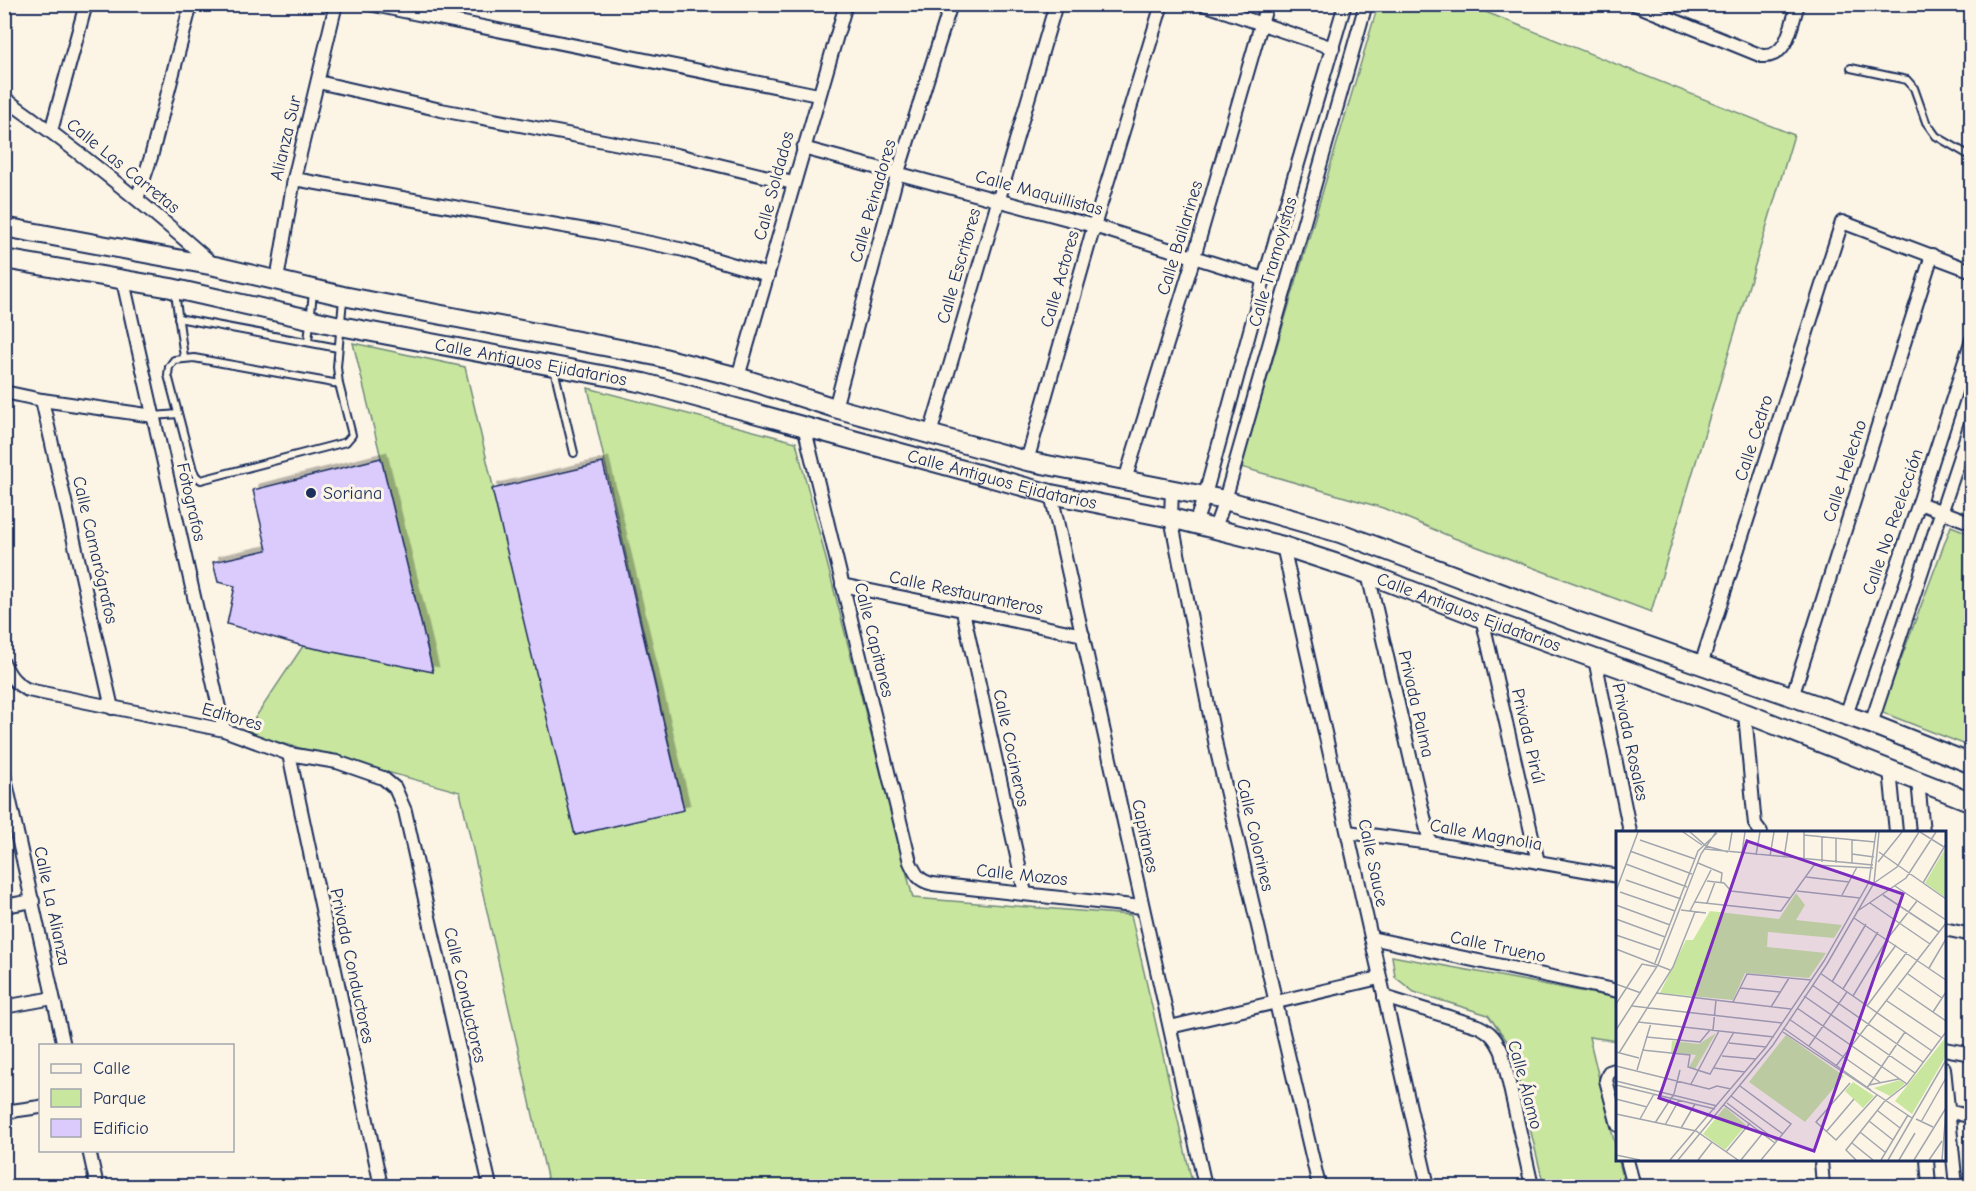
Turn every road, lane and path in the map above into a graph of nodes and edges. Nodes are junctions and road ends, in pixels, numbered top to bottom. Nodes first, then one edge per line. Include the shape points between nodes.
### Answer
1 (86, 4) edge
2 (191, 4) edge
3 (336, 4) edge
4 (369, 4) edge
5 (846, 4) edge
6 (951, 4) edge
7 (1056, 4) edge
8 (1162, 4) edge
9 (1203, 4) edge
10 (1267, 4) edge
11 (1345, 4) edge
12 (1366, 4) edge
13 (1634, 4) edge
14 (1798, 4) edge
15 (1262, 24) junction
16 (1333, 48) junction
17 (1851, 68) dead end
18 (318, 82) junction
19 (818, 95) junction
20 (4, 98) edge
21 (51, 131) junction
22 (803, 148) junction
23 (1971, 157) edge
24 (898, 172) junction
25 (294, 179) junction
26 (793, 183) junction
27 (137, 199) junction
28 (997, 200) junction
29 (1094, 226) junction
30 (4, 227) edge
31 (1932, 255) junction
32 (1194, 257) junction
33 (4, 259) edge
34 (215, 266) junction
35 (1971, 271) edge
36 (768, 276) junction
37 (1264, 279) junction
38 (277, 280) junction
39 (123, 281) junction
40 (314, 289) junction
41 (174, 290) junction
42 (343, 296) junction
43 (178, 318) junction
44 (310, 320) junction
45 (340, 326) junction
46 (1971, 339) edge
47 (308, 342) junction
48 (338, 348) junction
49 (184, 357) junction
50 (553, 366) junction
51 (738, 377) junction
52 (339, 384) junction
53 (4, 392) edge
54 (42, 400) junction
55 (835, 408) junction
56 (178, 414) junction
57 (154, 416) junction
58 (1971, 420) edge
59 (804, 426) junction
60 (930, 434) junction
61 (574, 453) dead end
62 (1027, 460) junction
63 (1125, 480) junction
64 (1172, 489) junction
65 (1051, 494) junction
66 (1205, 495) junction
67 (1225, 501) junction
68 (1919, 503) junction
69 (1942, 512) junction
70 (1171, 518) junction
71 (1971, 523) edge
72 (1195, 524) junction
73 (1215, 528) junction
74 (1283, 546) junction
75 (1368, 574) junction
76 (842, 585) junction
77 (963, 611) junction
78 (1482, 618) junction
79 (1083, 635) junction
80 (1595, 659) junction
81 (4, 664) edge
82 (1701, 665) junction
83 (1792, 697) junction
84 (112, 708) junction
85 (1745, 713) junction
86 (1846, 715) junction
87 (1871, 724) junction
88 (224, 730) junction
89 (289, 754) junction
90 (1971, 764) edge
91 (1890, 770) junction
92 (4, 774) edge
93 (1918, 781) junction
94 (1971, 802) edge
95 (405, 811) joint
96 (1630, 831) edge
97 (1760, 831) edge
98 (1896, 831) edge
99 (1923, 831) edge
100 (1348, 832) junction
101 (1430, 843) junction
102 (910, 862) joint
103 (1539, 862) junction
104 (1616, 876) edge
105 (1025, 893) junction
106 (33, 901) junction
107 (4, 906) edge
108 (1142, 907) junction
109 (1946, 929) edge
110 (1971, 935) edge
111 (1371, 938) junction
112 (1379, 978) junction
113 (1616, 991) edge
114 (1384, 997) junction
115 (53, 998) junction
116 (1277, 1003) junction
117 (4, 1007) edge
118 (1170, 1027) junction
119 (64, 1044) edge
120 (1946, 1049) edge
121 (1971, 1054) edge
122 (1616, 1068) edge
123 (39, 1107) edge
124 (1947, 1111) edge
125 (4, 1112) edge
126 (1971, 1117) edge
127 (1616, 1121) edge
128 (89, 1152) edge
129 (1627, 1161) edge
130 (1821, 1161) edge
131 (1927, 1161) edge
132 (97, 1186) edge
133 (381, 1186) edge
134 (490, 1186) edge
135 (1205, 1186) edge
136 (1319, 1186) edge
137 (1428, 1186) edge
138 (1532, 1186) edge
139 (1634, 1186) edge
140 (1823, 1186) edge
141 (1929, 1186) edge
142 (1956, 1186) edge

1 - 21 street
2 - 27 street
3 - 18 street, Alianza Sur
4 - 19 street
5 - 19 street, Calle Soldados
6 - 24 street, Calle Peinadores
7 - 28 street, Calle Escritores
8 - 29 street, Calle Actores
9 - 15 street
10 - 15 street, Calle Bailarines
11 - 16 street, Calle Tramoyistas
12 - 67 street, Calle Tramoyistas
13 - 14 street via 1771,57 1784,46
15 - 16 street
15 - 32 street, Calle Bailarines
16 - 37 street, Calle Tramoyistas
17 - 23 lane via 1907,80 1936,136
18 - 25 street, Alianza Sur
18 - 26 street via 676,155
19 - 22 street, Calle Soldados
20 - 21 street, Calle Las Carretas
21 - 27 street, Calle Las Carretas
22 - 24 street, Calle Maquillistas
22 - 26 street, Calle Soldados
24 - 28 street, Calle Maquillistas
24 - 55 street, Calle Peinadores
25 - 36 street via 597,232 684,250
25 - 38 street, Alianza Sur
26 - 36 street, Calle Soldados
27 - 34 street, Calle Las Carretas
28 - 29 street, Calle Maquillistas
28 - 60 street, Calle Escritores
29 - 32 street, Calle Maquillistas
29 - 62 street, Calle Actores
30 - 34 street, Calle Antiguos Ejidatarios
31 - 35 street
31 - 82 street, Calle Cedro via 1842,222
31 - 83 street, Calle Helecho
32 - 37 street, Calle Maquillistas
32 - 63 street, Calle Bailarines
33 - 39 street, Calle Antiguos Ejidatarios
34 - 38 street, Calle Antiguos Ejidatarios
36 - 51 street, Calle Soldados
37 - 66 street, Calle Tramoyistas
38 - 40 street, Calle Antiguos Ejidatarios
39 - 41 street, Calle Antiguos Ejidatarios
39 - 57 street, Fotografos
40 - 42 street, Calle Antiguos Ejidatarios
40 - 44 lane
41 - 43 lane
41 - 44 street, Calle Antiguos Ejidatarios
42 - 45 lane
42 - 51 street, Calle Antiguos Ejidatarios via 656,356
43 - 47 lane
43 - 49 lane
44 - 45 street, Calle Antiguos Ejidatarios
44 - 47 lane
45 - 48 lane
45 - 50 street, Calle Antiguos Ejidatarios
46 - 68 street, Calle No Reelección
47 - 48 lane
48 - 52 lane
49 - 52 lane
49 - 56 lane via 174,360 168,375
50 - 59 street, Calle Antiguos Ejidatarios via 645,383
50 - 61 lane
51 - 55 street, Calle Antiguos Ejidatarios
52 - 56 lane via 351,439 208,479 201,480 193,470
53 - 54 street
54 - 57 street
54 - 84 street, Calle Camarógrafos
55 - 60 street, Calle Antiguos Ejidatarios
56 - 57 lane
57 - 88 street, Fotografos
58 - 69 street
59 - 65 street, Calle Antiguos Ejidatarios
59 - 76 street, Calle Capitanes
60 - 62 street, Calle Antiguos Ejidatarios
62 - 63 street, Calle Antiguos Ejidatarios
63 - 64 street, Calle Antiguos Ejidatarios
64 - 66 street, Calle Antiguos Ejidatarios
64 - 70 street, Calle Colorines
65 - 70 street, Calle Antiguos Ejidatarios
65 - 79 street, Capitanes
66 - 67 street, Calle Antiguos Ejidatarios
66 - 72 street, Calle Tramoyistas
67 - 73 street, Calle Tramoyistas
67 - 82 street, Calle Antiguos Ejidatarios via 1340,533
68 - 69 street
68 - 86 street, Calle No Reelección
69 - 71 street
69 - 87 street
70 - 72 street, Calle Antiguos Ejidatarios
70 - 116 street, Calle Colorines via 1218,756
72 - 73 street, Calle Antiguos Ejidatarios
73 - 74 street, Calle Antiguos Ejidatarios
74 - 75 street, Calle Antiguos Ejidatarios
74 - 100 street, Calle Sauce
75 - 78 street, Calle Antiguos Ejidatarios
75 - 101 street, Privada Palma
76 - 77 street, Calle Restauranteros
76 - 102 street, Calle Capitanes
77 - 79 street, Calle Restauranteros
77 - 105 street, Calle Cocineros
78 - 80 street, Calle Antiguos Ejidatarios
78 - 103 street, Privada Pirúl
79 - 108 street, Capitanes
80 - 85 street, Calle Antiguos Ejidatarios
80 - 96 street, Privada Rosales
81 - 84 street, Editores via 10,677 28,690
82 - 83 street, Calle Antiguos Ejidatarios
83 - 86 street, Calle Antiguos Ejidatarios
84 - 88 street, Editores
85 - 91 street, Calle Antiguos Ejidatarios
85 - 97 street via 1755,824
86 - 87 street, Calle Antiguos Ejidatarios
87 - 90 street, Calle Antiguos Ejidatarios
88 - 89 street, Editores
89 - 95 street, Editores via 337,762 383,778 395,788
89 - 133 street, Privada Conductores
91 - 93 street, Calle Antiguos Ejidatarios
91 - 98 street
92 - 106 street, Calle La Alianza
93 - 94 street, Calle Antiguos Ejidatarios
93 - 99 street
95 - 134 street, Calle Conductores
100 - 101 street, Calle Magnolia
100 - 111 street, Calle Sauce
101 - 103 street, Calle Magnolia
102 - 105 street, Calle Mozos via 923,882
103 - 104 street, Calle Magnolia
105 - 108 street, Calle Mozos
106 - 107 street
106 - 115 street, Calle La Alianza
108 - 118 street, Capitanes
109 - 110 street
111 - 112 street, Calle Sauce
111 - 113 street, Calle Trueno
112 - 114 street, Calle Sauce
112 - 116 street
114 - 137 street, Calle Sauce
114 - 138 street, Calle Álamo via 1478,1026 1497,1040
115 - 117 street
115 - 119 street, Calle La Alianza
116 - 118 street
116 - 136 street, Calle Colorines
118 - 135 street, Capitanes
120 - 121 street
122 - 127 street via 1606,1080
123 - 125 street
124 - 126 street
124 - 142 street
128 - 132 street
129 - 139 street
130 - 140 street
131 - 141 street

